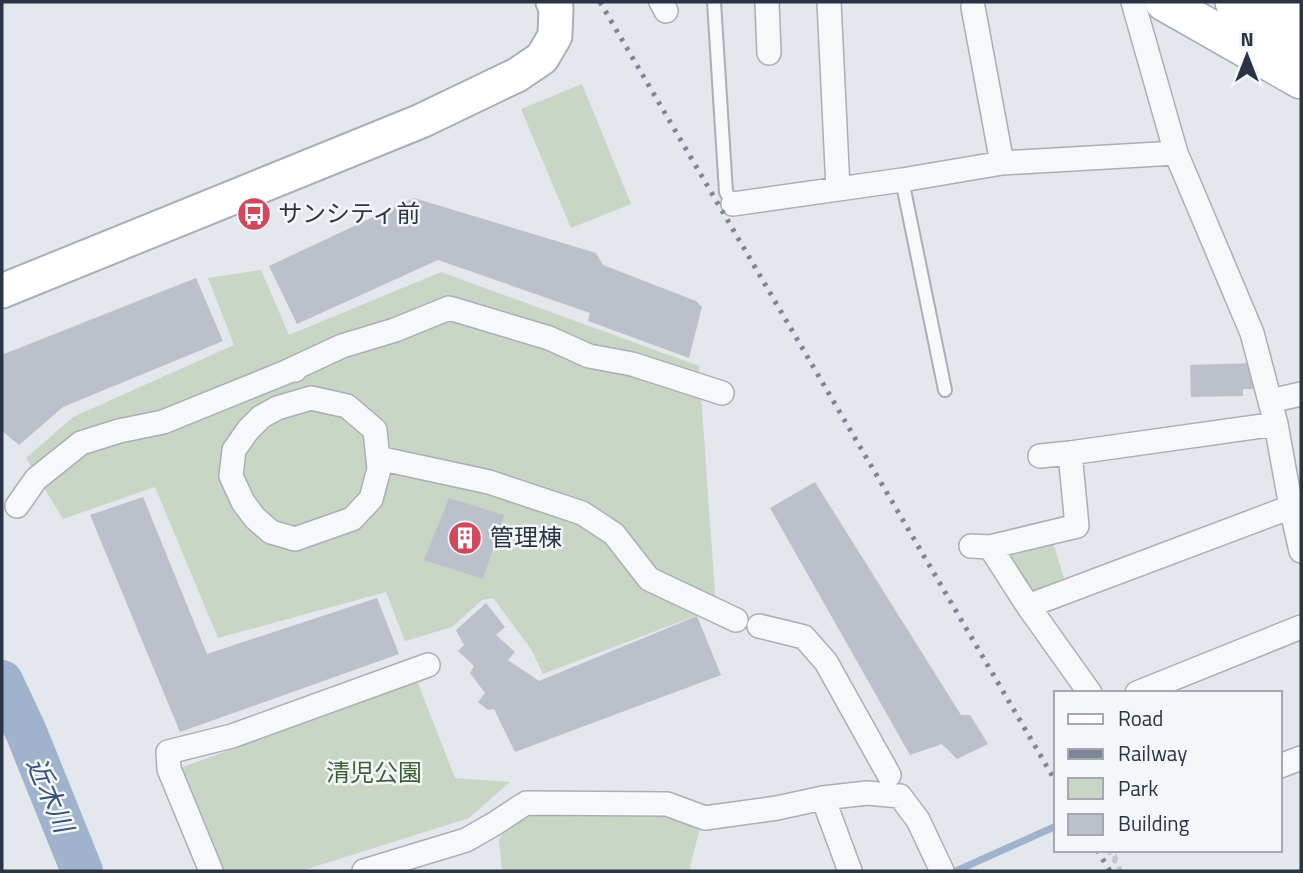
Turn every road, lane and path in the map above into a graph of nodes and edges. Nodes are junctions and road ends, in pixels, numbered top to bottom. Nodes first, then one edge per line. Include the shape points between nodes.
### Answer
1 (553, 2) edge
2 (715, 2) edge
3 (767, 2) edge
4 (829, 2) edge
5 (1133, 2) edge
6 (1164, 2) edge
7 (1234, 2) edge
8 (1275, 2) edge
9 (973, 7) dead end
10 (1301, 17) edge
11 (1301, 40) edge
12 (769, 53) dead end
13 (1301, 80) edge
14 (1176, 153) junction
15 (1002, 163) junction
16 (902, 180) junction
17 (838, 189) junction
18 (733, 204) joint
19 (2, 291) edge
20 (284, 373) junction
21 (945, 390) dead end
22 (722, 393) dead end
23 (1301, 394) edge
24 (306, 400) junction
25 (1270, 401) junction
26 (1276, 424) junction
27 (1070, 453) junction
28 (1040, 456) dead end
29 (378, 458) junction
30 (17, 506) dead end
31 (1291, 507) junction
32 (1301, 551) edge
33 (1028, 606) junction
34 (736, 620) dead end
35 (759, 626) dead end
36 (1301, 627) edge
37 (428, 665) dead end
38 (1089, 691) edge
39 (1142, 691) edge
40 (1301, 758) edge
41 (1282, 765) edge
42 (889, 775) dead end
43 (823, 798) junction
44 (1109, 852) edge
45 (1117, 852) edge
46 (1114, 859) junction
47 (373, 870) edge
48 (211, 871) edge
49 (850, 871) edge
50 (942, 871) edge
51 (1121, 871) edge

1 - 19 street via 555,36 542,58 517,75 421,121
2 - 18 lane via 726,192
3 - 12 street
4 - 17 street
5 - 14 street
6 - 13 main road
7 - 11 main road
8 - 10 street
9 - 15 street
14 - 15 street
14 - 25 street via 1252,333
15 - 16 street
16 - 17 street
16 - 21 lane
17 - 18 street
20 - 22 street via 342,346 449,308 549,338 589,356 632,364
20 - 24 street via 295,369
20 - 30 street via 163,422 80,443 36,479
23 - 25 street
24 - 29 street via 347,406 375,430
24 - 29 street via 261,417 234,450 231,476 243,502 271,532 295,539 352,519 371,499
25 - 26 street
26 - 27 street
26 - 31 street
27 - 28 street
27 - 33 street via 1077,526 981,546
29 - 34 street via 489,482 582,513 614,534 649,579
31 - 32 street
31 - 33 street
33 - 38 street
35 - 42 street via 804,638 827,662
36 - 39 street
37 - 48 street via 232,736 168,752 169,769
40 - 41 street
43 - 47 street via 705,818 667,804 526,803 466,839
43 - 49 street
43 - 50 street via 867,793 900,796 918,820
44 - 46 path
45 - 46 path
46 - 51 path

